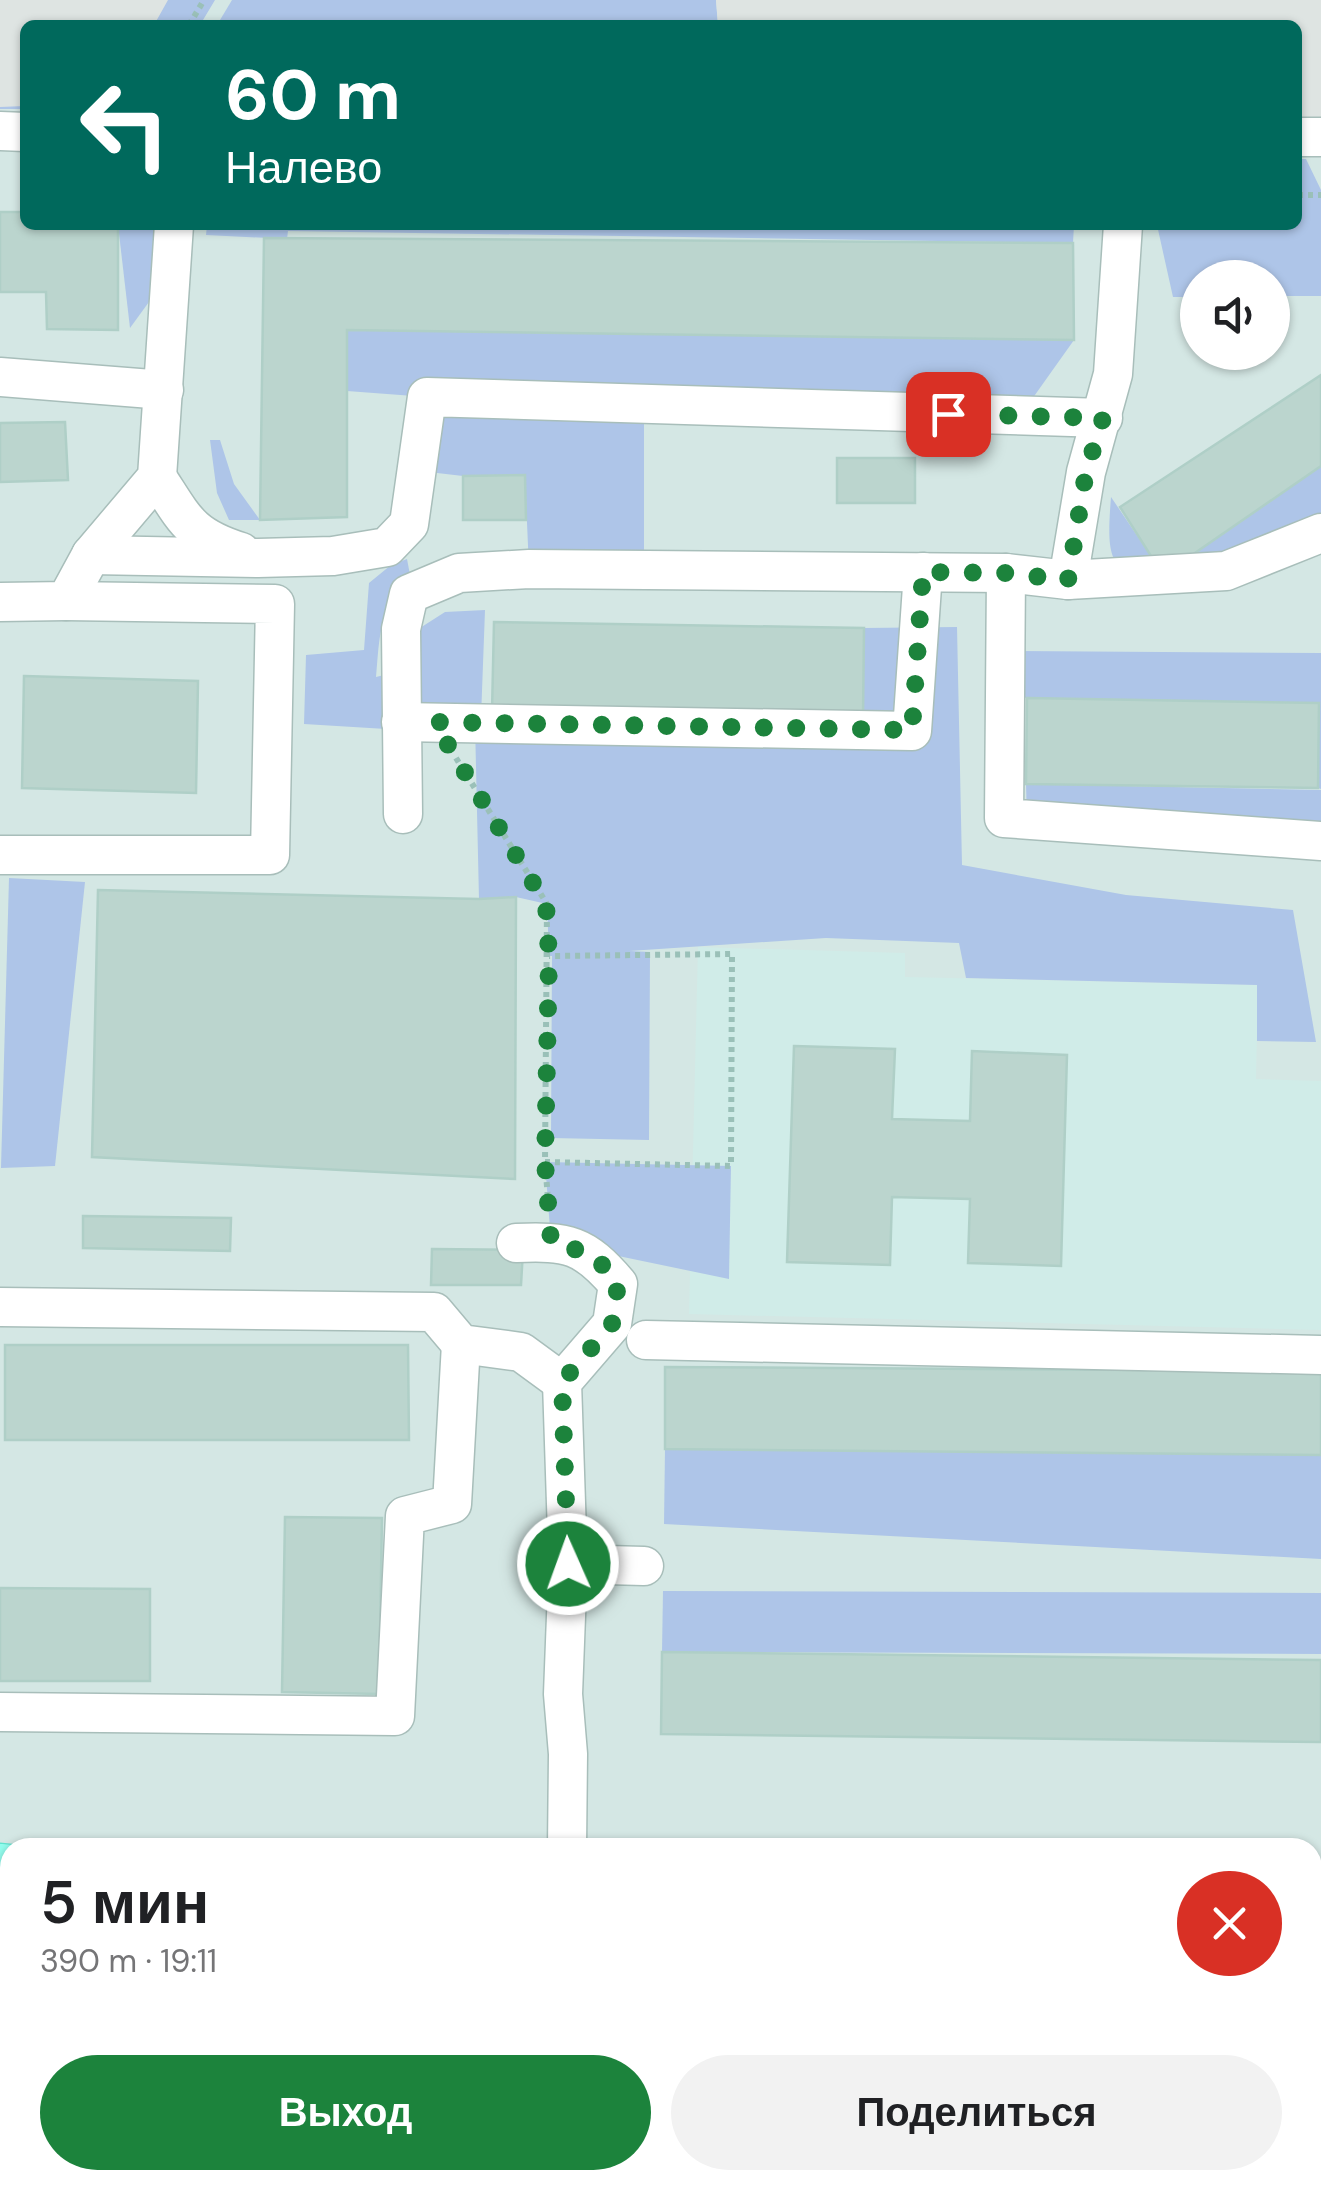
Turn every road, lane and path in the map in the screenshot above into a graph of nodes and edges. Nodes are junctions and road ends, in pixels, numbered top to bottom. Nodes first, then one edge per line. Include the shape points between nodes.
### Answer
1 (174, 230) edge
2 (1123, 230) edge
3 (0, 377) edge
4 (164, 390) junction
5 (1103, 418) junction
6 (157, 477) junction
7 (1321, 533) edge
8 (91, 555) junction
9 (258, 558) junction
10 (923, 572) junction
11 (1006, 573) junction
12 (1068, 580) junction
13 (66, 601) junction
14 (0, 602) edge
15 (418, 722) junction
16 (402, 814) dead end
17 (1321, 841) edge
18 (0, 855) edge
19 (549, 956) junction
20 (545, 1162) junction
21 (534, 1242) joint
22 (0, 1307) edge
23 (646, 1340) dead end
24 (462, 1344) junction
25 (1321, 1355) edge
26 (562, 1382) junction
27 (568, 1564) junction
28 (644, 1566) dead end
29 (0, 1712) edge
30 (567, 1838) edge

1 - 4 street
2 - 5 street via 1114,374
3 - 4 street
4 - 6 street
5 - 9 street via 427,397 409,524 387,547
5 - 12 street via 1086,472
6 - 8 street
6 - 9 street via 190,528
7 - 12 street via 1226,571
8 - 9 street
8 - 13 street
10 - 11 street
10 - 15 street via 459,574 409,594 400,630
10 - 15 street via 912,730
11 - 12 street
11 - 17 street via 1004,818
13 - 14 street
13 - 18 street via 275,604 270,855
15 - 16 street
15 - 19 path via 546,904
19 - 20 path
19 - 20 path via 732,954 732,1166
20 - 21 path
21 - 26 street via 594,1255 618,1284 612,1324
22 - 24 street via 434,1312
23 - 25 street
24 - 26 street via 521,1352
24 - 29 street via 452,1504 405,1516 395,1716
26 - 27 street
27 - 28 street
27 - 30 street

